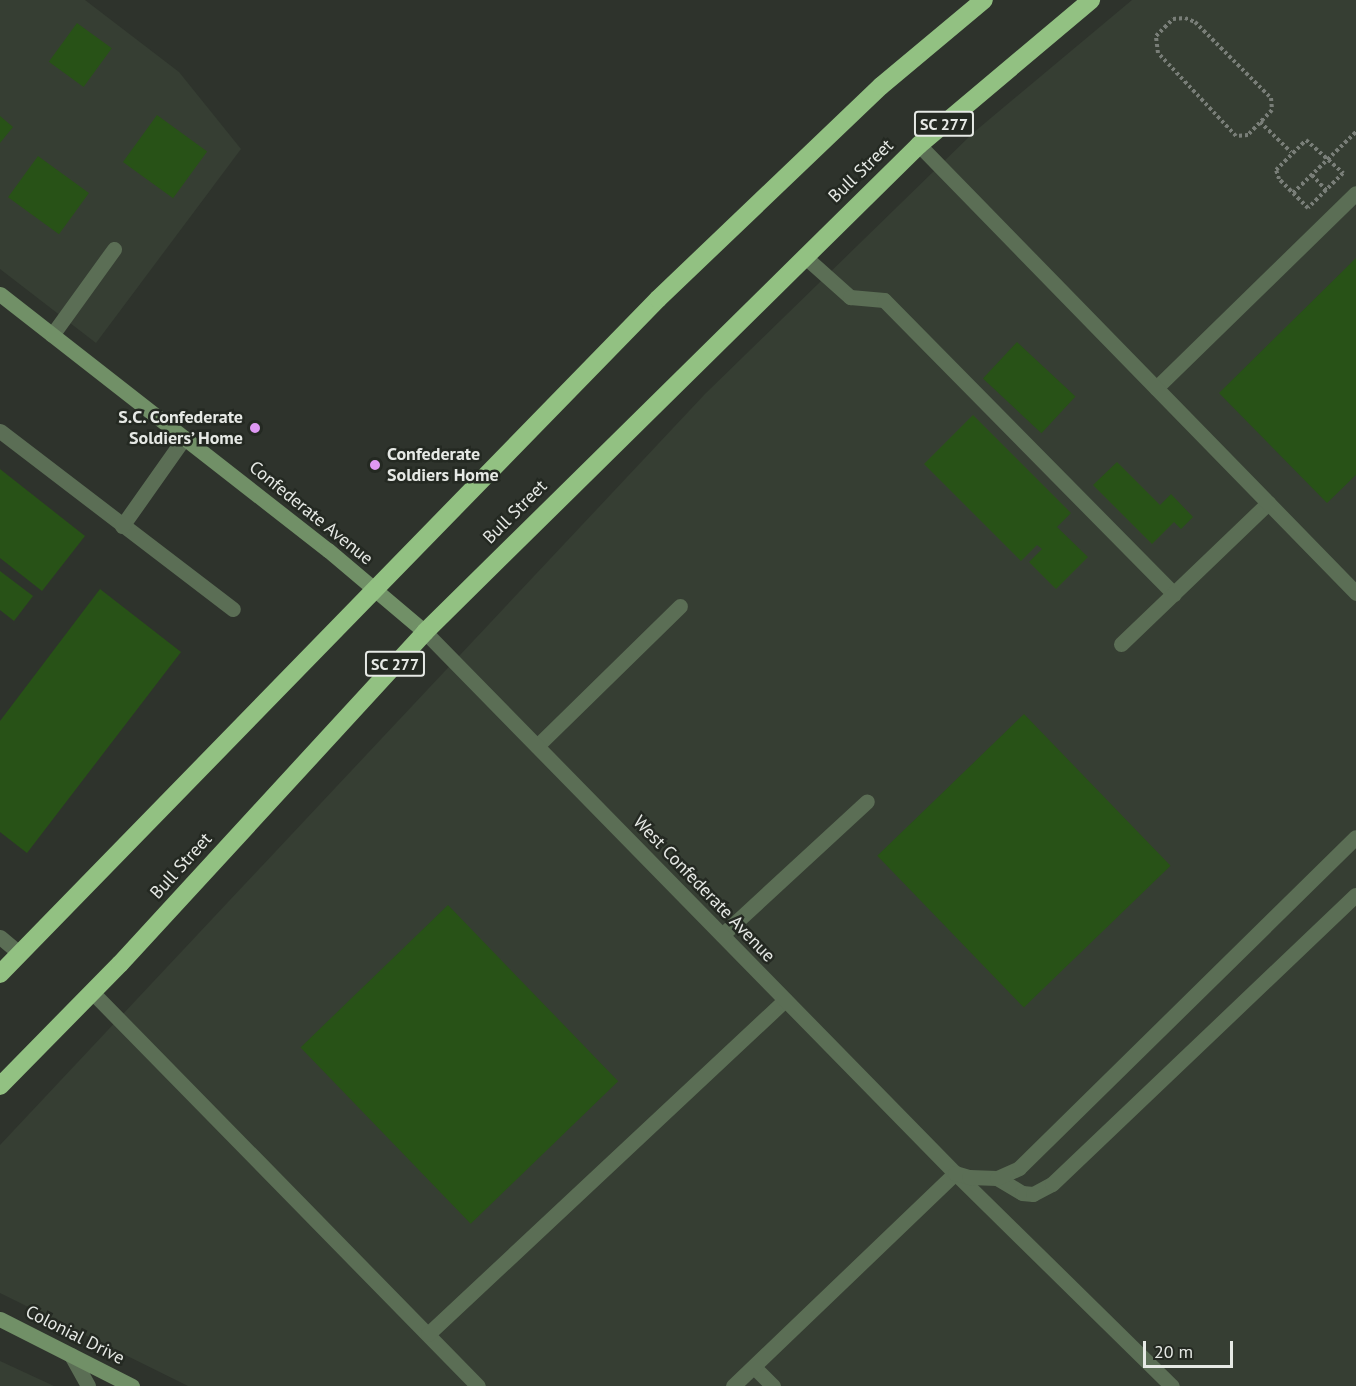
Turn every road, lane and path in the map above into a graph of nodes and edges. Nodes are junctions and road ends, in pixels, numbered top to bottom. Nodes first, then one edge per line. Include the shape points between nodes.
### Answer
1 (984, 0) edge
2 (1091, 0) edge
3 (1260, 122) junction
4 (1356, 132) edge
5 (919, 145) junction
6 (1291, 152) junction
7 (1329, 159) junction
8 (1343, 173) dead end
9 (1293, 193) junction
10 (1356, 193) edge
11 (1308, 208) dead end
12 (114, 249) dead end
13 (804, 256) junction
14 (0, 294) edge
15 (52, 334) junction
16 (1156, 388) junction
17 (0, 431) edge
18 (184, 438) junction
19 (1268, 503) junction
20 (122, 526) junction
21 (374, 588) junction
22 (1356, 593) edge
23 (1174, 594) junction
24 (680, 606) dead end
25 (233, 609) dead end
26 (425, 632) junction
27 (1121, 644) dead end
28 (537, 746) junction
29 (867, 801) dead end
30 (1356, 837) edge
31 (1356, 895) edge
32 (723, 935) junction
33 (0, 937) edge
34 (20, 953) junction
35 (0, 974) edge
36 (93, 993) junction
37 (785, 1000) junction
38 (0, 1086) edge
39 (955, 1173) junction
40 (997, 1178) junction
41 (0, 1319) edge
42 (428, 1334) junction
43 (71, 1355) junction
44 (754, 1367) junction
45 (88, 1386) edge
46 (132, 1386) edge
47 (478, 1386) edge
48 (733, 1386) edge
49 (773, 1386) edge
50 (1172, 1386) edge

1 - 21 highway via 881,86 658,299
2 - 5 highway, Bull Street / SC 277
3 - 3 path via 1248,135 1236,136 1158,53 1156,36 1164,25 1185,18 1194,22 1263,91 1273,104
3 - 6 path
4 - 7 path
5 - 13 highway, Bull Street / SC 277
5 - 16 street
6 - 7 path via 1310,140
6 - 9 path via 1275,170
7 - 8 path
7 - 9 path
9 - 11 path
10 - 16 street
12 - 15 street
13 - 23 street via 850,297 884,300
13 - 26 highway, Bull Street / SC 277
14 - 15 street, Confederate Avenue
15 - 18 street, Confederate Avenue
16 - 19 street
17 - 20 street
18 - 20 street
18 - 21 street, Confederate Avenue
19 - 22 street
19 - 23 street
20 - 25 street
21 - 26 street, Confederate Avenue
21 - 34 highway
23 - 27 street
24 - 28 street
26 - 28 street, West Confederate Avenue
26 - 36 highway, Bull Street / SC 277
28 - 32 street, West Confederate Avenue
29 - 32 street
30 - 40 street via 1019,1168
31 - 40 street via 1052,1184 1033,1194 1022,1193
32 - 37 street, West Confederate Avenue
33 - 34 street
34 - 35 highway
36 - 38 highway, Bull Street / SC 277
36 - 42 street
37 - 39 street, West Confederate Avenue
37 - 42 street
39 - 40 street via 984,1180
39 - 44 street
39 - 50 street, West Confederate Avenue
41 - 43 street, Colonial Drive
42 - 47 street
43 - 45 street
43 - 46 street, Colonial Drive
44 - 48 street
44 - 49 street

